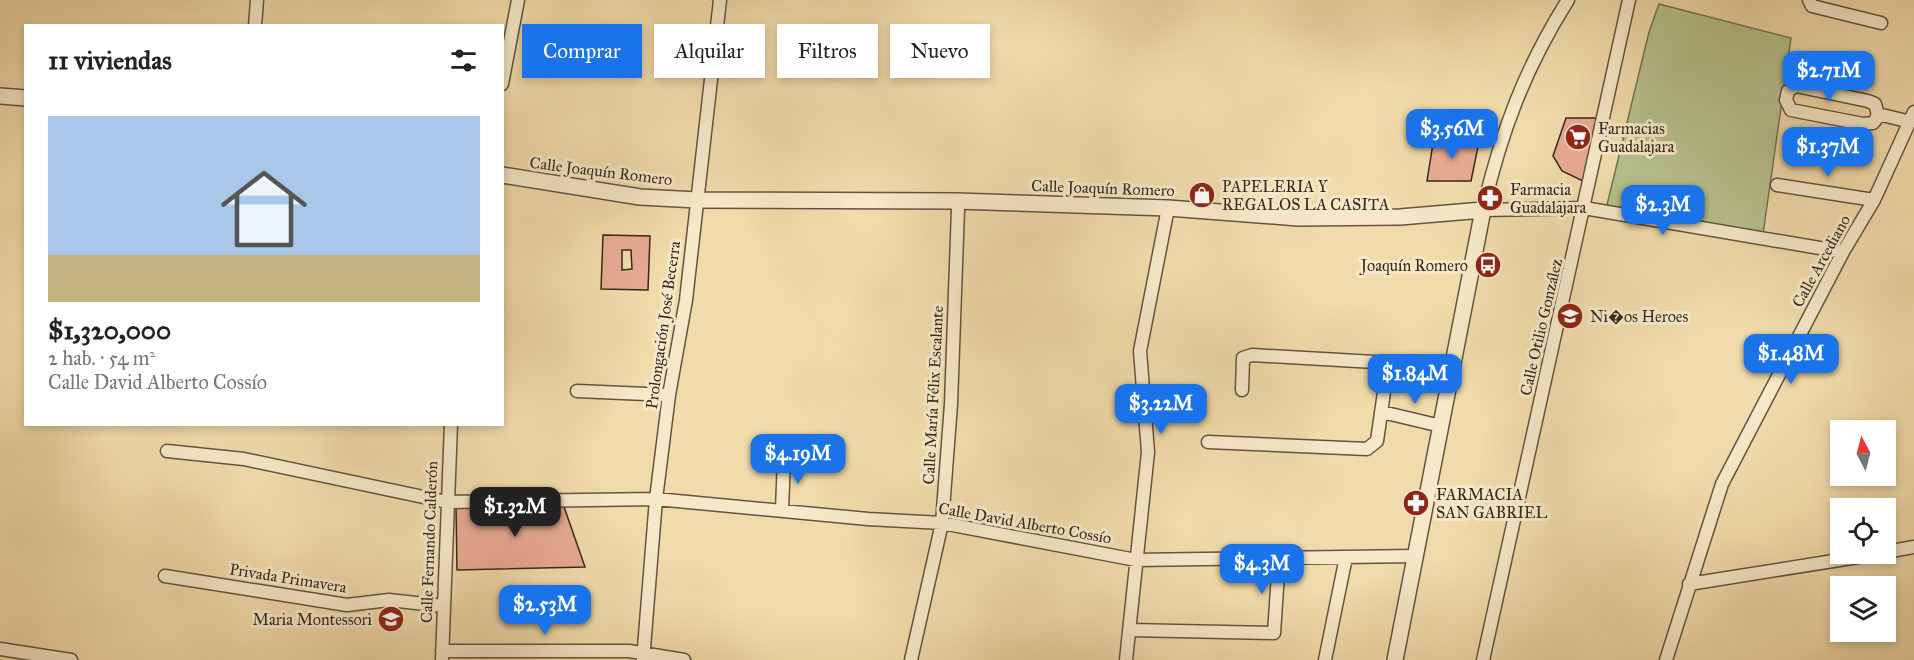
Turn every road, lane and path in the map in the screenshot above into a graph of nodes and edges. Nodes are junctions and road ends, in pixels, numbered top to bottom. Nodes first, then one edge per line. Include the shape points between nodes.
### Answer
1 (257, 0) edge
2 (518, 0) edge
3 (720, 0) edge
4 (1568, 0) edge
5 (1629, 0) edge
6 (1809, 0) edge
7 (1881, 23) dead end
8 (255, 24) edge
9 (504, 74) edge
10 (0, 96) edge
11 (24, 98) edge
12 (1878, 114) junction
13 (1912, 117) edge
14 (504, 176) edge
15 (1777, 185) dead end
16 (697, 200) junction
17 (1874, 200) junction
18 (956, 201) junction
19 (1168, 208) junction
20 (1584, 208) junction
21 (1483, 210) junction
22 (1843, 252) junction
23 (1242, 390) dead end
24 (577, 391) dead end
25 (669, 395) junction
26 (1382, 412) junction
27 (451, 426) edge
28 (1441, 426) junction
29 (1208, 442) dead end
30 (167, 451) dead end
31 (784, 458) dead end
32 (656, 499) junction
33 (447, 502) junction
34 (782, 511) junction
35 (942, 523) junction
36 (1914, 548) edge
37 (1896, 551) edge
38 (1416, 556) junction
39 (1346, 557) junction
40 (1136, 560) junction
41 (1279, 560) junction
42 (1830, 562) edge
43 (165, 576) dead end
44 (1689, 584) junction
45 (443, 606) junction
46 (1129, 630) junction
47 (0, 650) edge
48 (442, 656) edge
49 (643, 658) edge
50 (71, 660) edge
51 (684, 660) edge
52 (911, 660) edge
53 (1126, 660) edge
54 (1325, 660) edge
55 (1395, 660) edge
56 (1483, 660) edge
57 (1666, 660) edge

1 - 8 street
2 - 9 street
3 - 16 street, Prolongación José Becerra
4 - 21 street via 1530,64 1509,117
5 - 20 street, Calle Otilio González
6 - 7 street via 1812,6
10 - 11 street
12 - 12 street via 1873,123 1863,124 1791,110 1786,100 1788,91 1796,86 1868,101 1875,104
12 - 13 street
13 - 17 street, Calle Arcediano
14 - 16 street, Calle Joaquín Romero via 640,197
15 - 17 street
16 - 18 street, Calle Joaquín Romero
16 - 25 street, Prolongación José Becerra via 686,300
17 - 22 street, Calle Arcediano
18 - 19 street, Calle Joaquín Romero
18 - 35 street, Calle María Félix Escalante via 951,404
19 - 21 street, Calle Joaquín Romero via 1298,218
19 - 40 street via 1140,351 1148,452
20 - 21 street, Calle Joaquín Romero
20 - 22 street, Calle Joaquín Romero
20 - 56 street, Calle Otilio González
21 - 28 street
22 - 44 street, Calle Arcediano via 1722,484
23 - 26 street via 1243,358 1252,355 1375,362 1383,367 1386,378
24 - 25 street
25 - 32 street, Prolongación José Becerra
26 - 28 street
26 - 29 street via 1377,441 1367,449
27 - 33 street, Calle Fernando Calderón
28 - 38 street
30 - 33 street, Calle David Alberto Cossío via 244,459
31 - 34 street
32 - 33 street, Calle David Alberto Cossío
32 - 34 street, Calle David Alberto Cossío
32 - 49 street, Prolongación José Becerra
33 - 45 street, Calle Fernando Calderón
34 - 35 street, Calle David Alberto Cossío
35 - 40 street, Calle David Alberto Cossío
35 - 52 street, Calle María Félix Escalante
36 - 37 street
38 - 39 street, Calle David Alberto Cossío
38 - 55 street
39 - 41 street, Calle David Alberto Cossío
39 - 54 street
40 - 41 street, Calle David Alberto Cossío
40 - 46 street
41 - 46 street via 1274,633
42 - 44 street
43 - 45 street, Privada Primavera via 347,605 389,600
44 - 57 street, Calle Arcediano
45 - 48 street, Calle Fernando Calderón
46 - 53 street
47 - 50 street
48 - 49 street via 629,651
49 - 51 street

